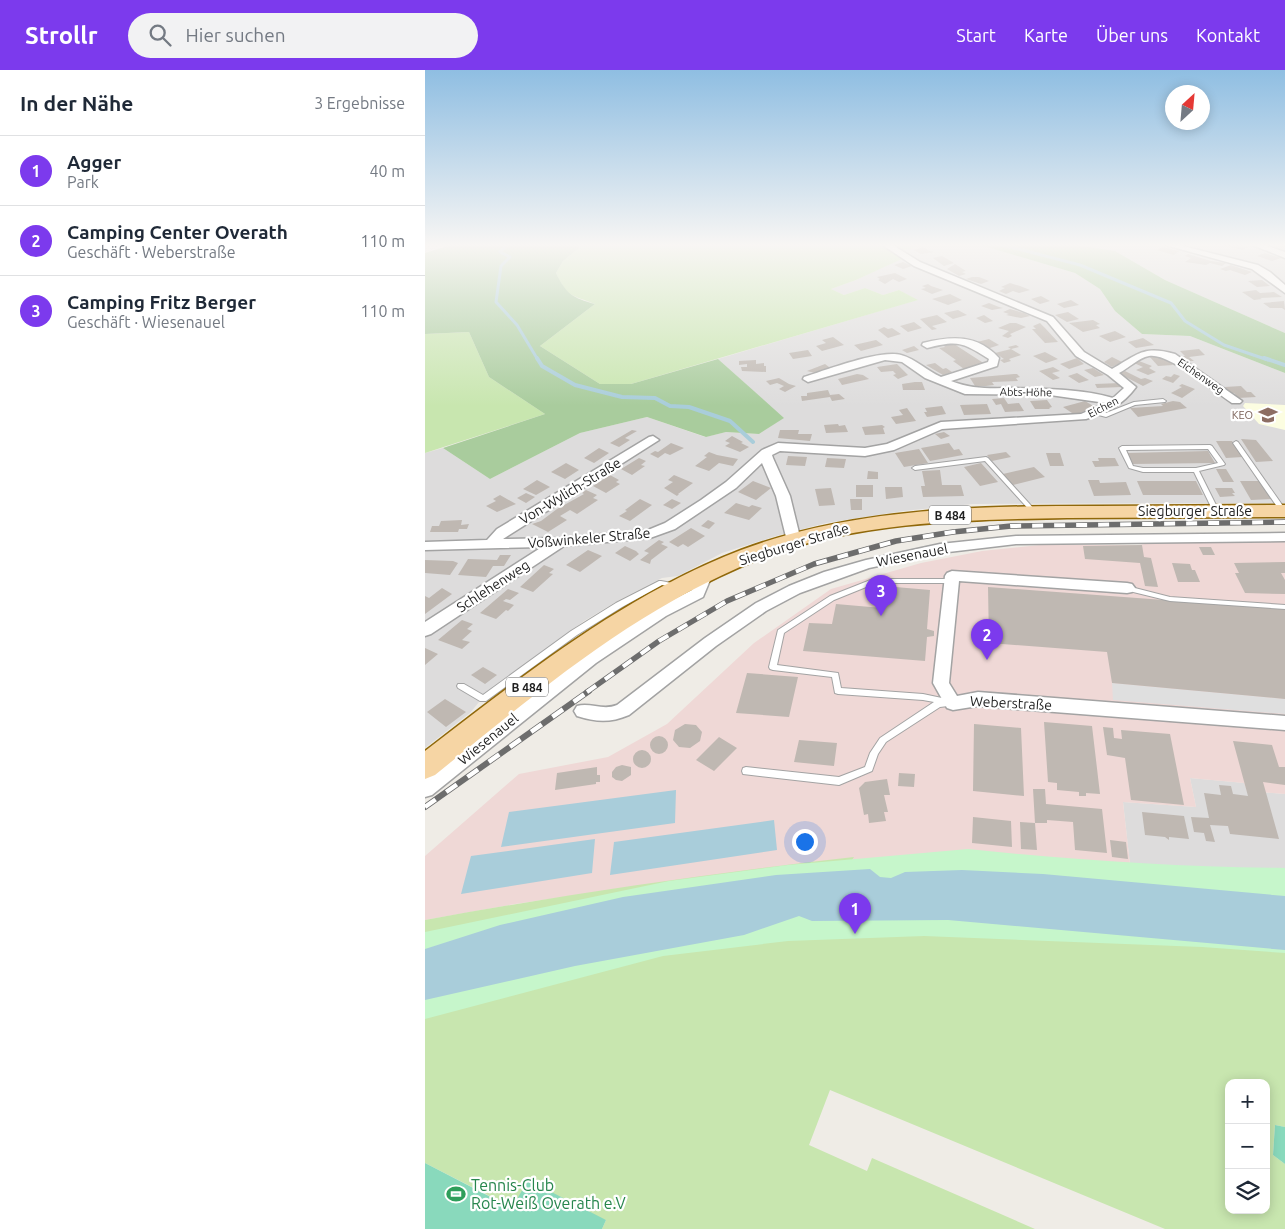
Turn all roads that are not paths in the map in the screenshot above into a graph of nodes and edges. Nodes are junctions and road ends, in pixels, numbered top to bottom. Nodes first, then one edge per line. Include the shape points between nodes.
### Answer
1 (999, 298) edge
2 (927, 345) dead end
3 (1112, 373) junction
4 (808, 379) dead end
5 (939, 381) junction
6 (1236, 400) dead end
7 (1163, 401) dead end
8 (1114, 402) junction
9 (1094, 413) junction
10 (653, 440) dead end
11 (1236, 443) dead end
12 (762, 456) junction
13 (915, 468) dead end
14 (1196, 470) junction
15 (1216, 511) junction
16 (1284, 511) edge
17 (1034, 512) junction
18 (1285, 537) edge
19 (794, 541) junction
20 (560, 542) junction
21 (490, 545) junction
22 (425, 546) edge
23 (706, 573) junction
24 (952, 581) junction
25 (680, 587) junction
26 (1127, 588) joint
27 (1285, 607) edge
28 (425, 630) edge
29 (461, 686) dead end
30 (953, 703) junction
31 (583, 712) dead end
32 (1285, 723) edge
33 (425, 767) edge
34 (746, 771) dead end
35 (425, 789) edge

1 - 3 street, Eichen via 1050,319 1080,354
2 - 5 street via 962,339 994,358 993,364 983,369
3 - 6 street, Eichenweg via 1143,352 1163,353
3 - 8 street, Eichen via 1130,387
4 - 5 street, Abts-Höhe via 891,357 906,360
5 - 8 street, Abts-Höhe via 965,391 1049,392
7 - 9 lane via 1134,404 1106,415
8 - 9 street, Eichen
9 - 12 street, Eichen via 1068,419 941,426 890,447 865,452 778,447
10 - 21 street, Von-Wylich-Straße via 502,532
11 - 16 lane
12 - 19 street via 776,476
12 - 20 street, Voßwinkeler Straße via 731,485 661,531
13 - 17 lane via 986,459
14 - 14 lane via 1222,464 1210,446 1122,448 1131,467
14 - 15 lane
15 - 16 main road, Siegburger Straße / B 484
15 - 17 main road, Siegburger Straße / B 484
17 - 19 main road, Siegburger Straße / B 484 via 914,517 838,528
18 - 31 street, Wiesenauel via 1016,540 890,557 827,575 773,600 731,627 624,710 599,717
19 - 23 main road, Siegburger Straße / B 484
20 - 21 street, Voßwinkeler Straße
20 - 28 street, Schlehenweg
21 - 22 street, Voßwinkeler Straße
23 - 25 main road, Siegburger Straße / B 484
23 - 35 street, Wiesenauel via 698,593 632,630 558,693
24 - 26 street via 952,576
24 - 30 street, Weberstraße via 941,683
24 - 30 lane via 875,581 832,598 781,632 773,667 835,675 839,691 923,697
25 - 29 lane via 661,583 619,605 574,633 483,699
25 - 33 main road, Siegburger Straße / B 484 via 632,612 572,652
26 - 27 lane via 1170,599
30 - 32 street, Weberstraße via 978,699
30 - 34 lane via 938,704 883,740 869,769 856,776 839,781

